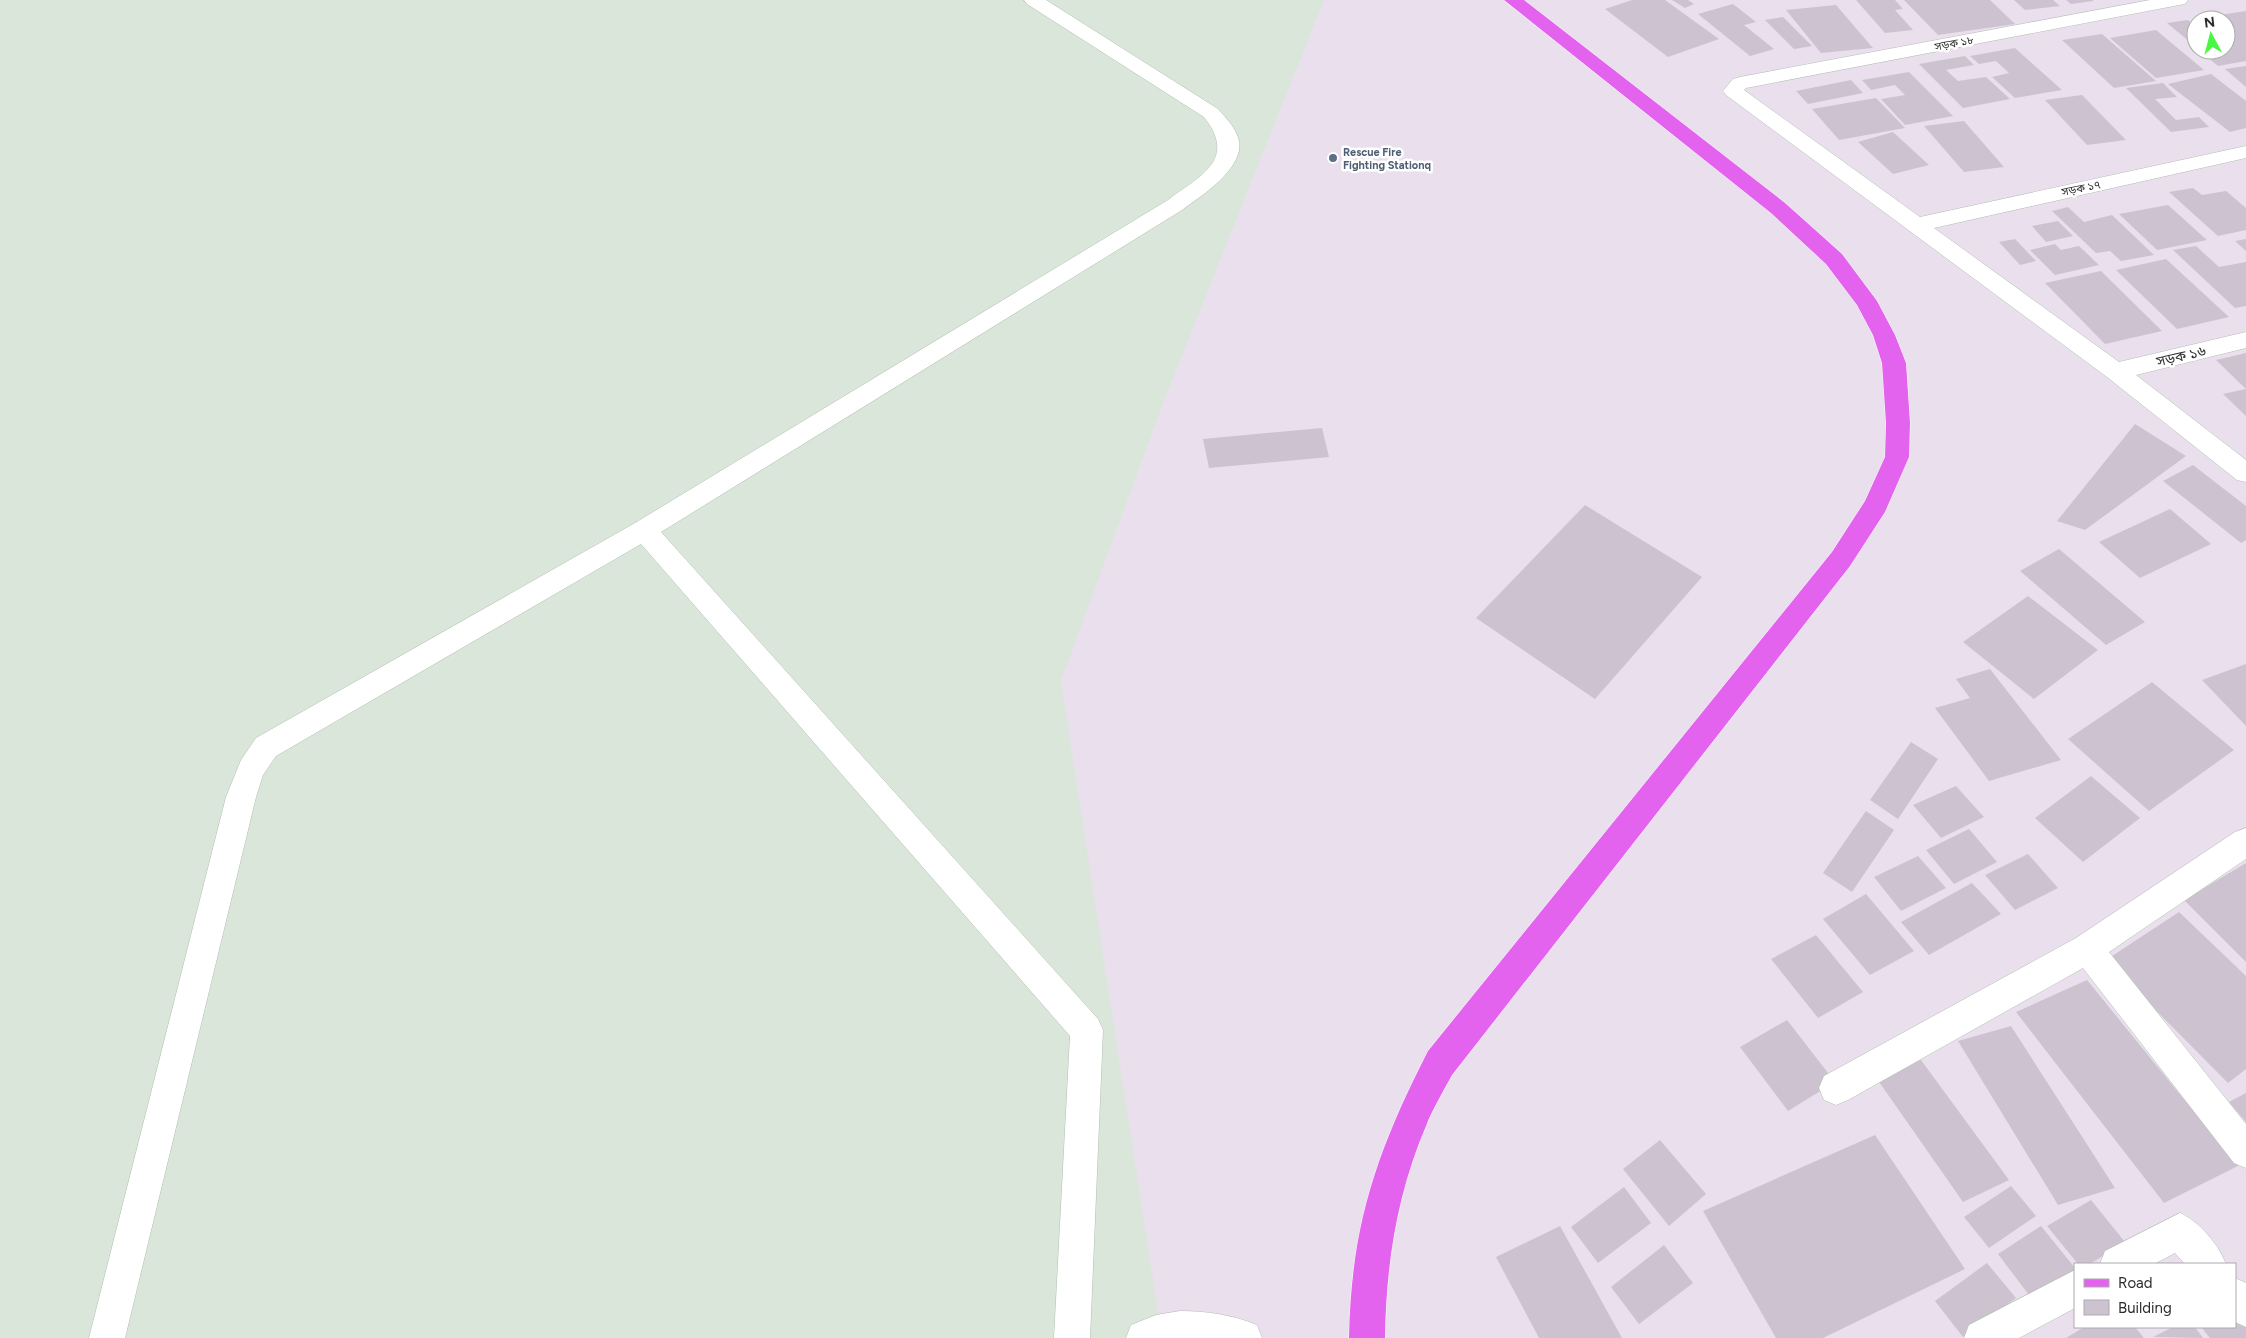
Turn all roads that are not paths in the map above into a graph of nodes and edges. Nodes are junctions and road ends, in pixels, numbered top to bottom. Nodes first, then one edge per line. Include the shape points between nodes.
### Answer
1 (1033, 0) edge
2 (1513, 0) edge
3 (2179, 0) edge
4 (2246, 152) edge
5 (1916, 225) junction
6 (2246, 340) edge
7 (2115, 371) junction
8 (2246, 473) edge
9 (644, 530) junction
10 (2246, 842) edge
11 (2087, 949) junction
12 (1836, 1088) dead end
13 (2246, 1151) edge
14 (2120, 1263) edge
15 (2207, 1263) edge
16 (2074, 1289) edge
17 (2236, 1297) edge
18 (2246, 1309) edge
19 (107, 1338) edge
20 (1072, 1338) edge
21 (1144, 1338) edge
22 (1244, 1338) edge
23 (1367, 1338) edge
24 (1982, 1338) edge

1 - 9 street via 1211,113 1224,125 1229,136 1231,148 1224,163 1175,205
2 - 23 main road via 1778,208 1834,259 1866,301 1894,363 1897,457 1876,505 1841,559 1440,1063 1412,1117 1387,1183 1373,1240 1366,1294
3 - 5 street, সড়ক ১৮ via 1740,83 1733,91
4 - 5 street, সড়ক ১৭
5 - 7 street
6 - 7 street, সড়ক ১৬
7 - 8 street
9 - 19 street via 266,747 251,769 241,797
9 - 20 street via 1087,1030
10 - 11 street
11 - 12 street
11 - 13 street
14 - 15 street via 2180,1231
16 - 24 street
17 - 18 street
21 - 22 street via 1155,1332 1195,1329

